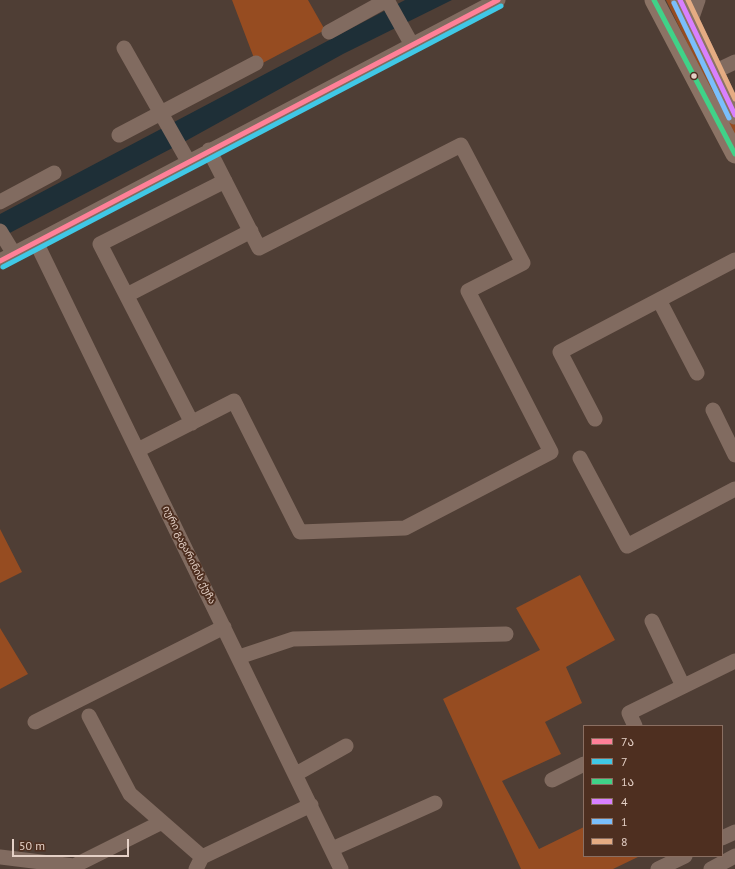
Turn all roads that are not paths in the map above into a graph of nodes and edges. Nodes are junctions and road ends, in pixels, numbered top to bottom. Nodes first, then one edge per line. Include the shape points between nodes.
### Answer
1 (654, 0) edge
2 (680, 0) edge
3 (698, 0) edge
4 (388, 1) edge
5 (491, 2) edge
6 (690, 23) junction
7 (329, 32) dead end
8 (412, 45) junction
9 (124, 48) dead end
10 (735, 62) edge
11 (256, 63) dead end
12 (714, 72) junction
13 (735, 115) edge
14 (163, 116) junction
15 (119, 135) dead end
16 (209, 150) junction
17 (735, 154) edge
18 (188, 161) junction
19 (54, 173) dead end
20 (225, 181) junction
21 (0, 202) edge
22 (251, 231) junction
23 (36, 242) junction
24 (7, 243) edge
25 (735, 260) edge
26 (0, 261) edge
27 (127, 295) junction
28 (658, 300) junction
29 (697, 373) dead end
30 (713, 410) dead end
31 (595, 419) dead end
32 (192, 423) junction
33 (138, 450) junction
34 (735, 454) edge
35 (580, 458) dead end
36 (735, 489) edge
37 (652, 621) dead end
38 (224, 627) junction
39 (506, 634) dead end
40 (239, 657) junction
41 (735, 661) edge
42 (683, 686) junction
43 (89, 716) dead end
44 (35, 722) dead end
45 (635, 725) edge
46 (346, 746) dead end
47 (583, 764) edge
48 (296, 774) junction
49 (552, 780) dead end
50 (435, 803) dead end
51 (311, 805) junction
52 (162, 822) junction
53 (735, 832) edge
54 (723, 838) edge
55 (332, 849) junction
56 (735, 856) edge
57 (0, 857) edge
58 (683, 857) edge
59 (199, 863) edge
60 (341, 869) edge
61 (658, 869) edge
62 (711, 869) edge

1 - 17 main road
2 - 6 main road
3 - 6 street
4 - 7 street
4 - 8 street
5 - 8 street
6 - 12 main road
8 - 16 street
9 - 14 street
10 - 12 street
11 - 14 street
12 - 13 main road
14 - 15 street
14 - 18 street
16 - 18 street
16 - 20 street
18 - 23 street
19 - 21 street
20 - 22 street
20 - 27 street via 100,244
22 - 27 street
22 - 32 street via 259,248 461,145 523,263 468,291 551,452 405,528 300,532 234,401
23 - 24 street
23 - 33 street, იური გაგარინის ქუჩა
24 - 26 street
25 - 28 street
27 - 32 street
28 - 29 street
28 - 31 street via 560,352
30 - 34 street
32 - 33 street
33 - 38 street, იური გაგარინის ქუჩა
35 - 36 street via 627,546
37 - 42 street
38 - 40 street, იური გაგარინის ქუჩა
38 - 44 street
39 - 40 street via 294,639
40 - 48 street, იური გაგარინის ქუჩა
41 - 42 street
42 - 45 street via 629,713
43 - 52 street via 130,794
46 - 48 street
47 - 49 street
48 - 51 street, იური გაგარინის ქუჩა
50 - 55 street
51 - 55 street, იური გაგარინის ქუჩა
51 - 59 street
52 - 57 street via 74,866
52 - 59 street
53 - 54 street
55 - 60 street, იური გაგარინის ქუჩა
56 - 62 street
58 - 61 street

